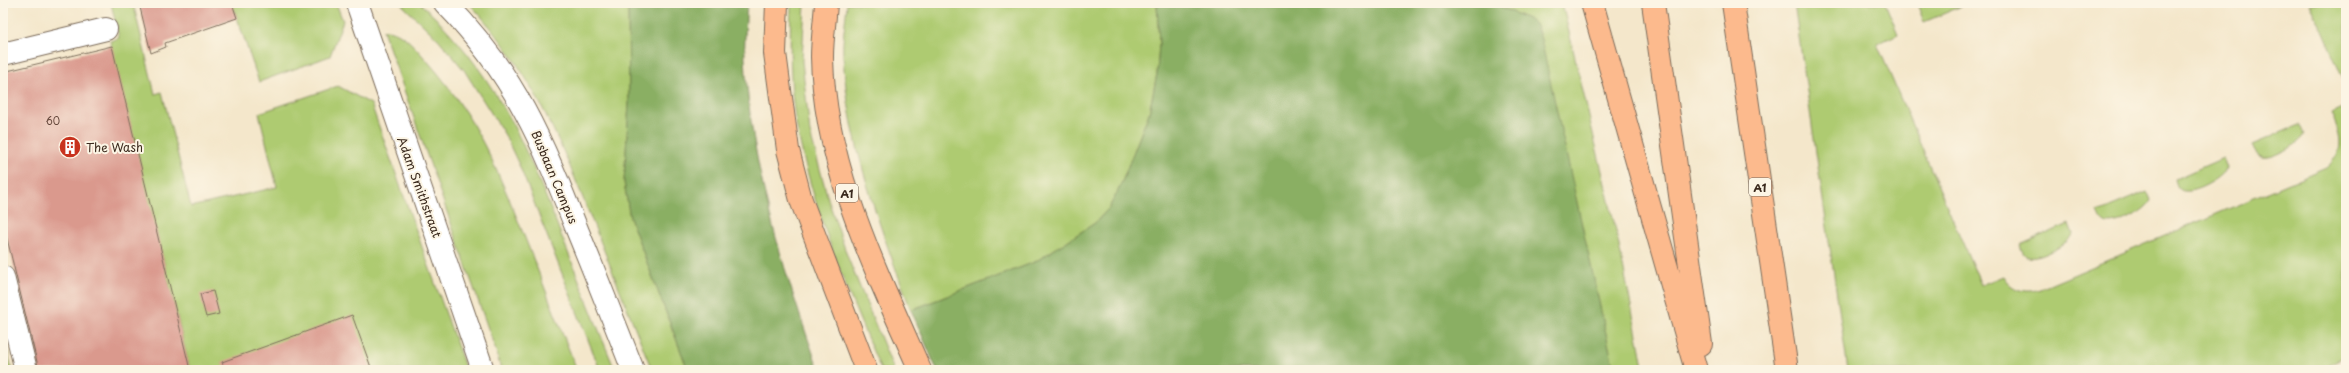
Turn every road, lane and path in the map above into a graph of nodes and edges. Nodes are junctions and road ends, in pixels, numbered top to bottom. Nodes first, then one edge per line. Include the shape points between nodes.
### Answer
1 (357, 3) edge
2 (445, 3) edge
3 (777, 3) edge
4 (826, 3) edge
5 (1592, 3) edge
6 (1653, 3) edge
7 (1733, 3) edge
8 (106, 29) dead end
9 (3, 54) edge
10 (3, 277) edge
11 (26, 370) edge
12 (483, 370) edge
13 (633, 370) edge
14 (866, 370) edge
15 (920, 370) edge
16 (1696, 370) edge
17 (1704, 370) edge
18 (1787, 370) edge

1 - 12 lane, Adam Smithstraat
2 - 13 lane, Busbaan Campus via 493,58 535,127
3 - 14 highway via 775,53 788,150 801,200
4 - 15 highway, A1 via 822,58 832,135 848,196 867,250
5 - 16 highway
6 - 17 highway
7 - 18 highway, A1
8 - 9 lane
10 - 11 lane

